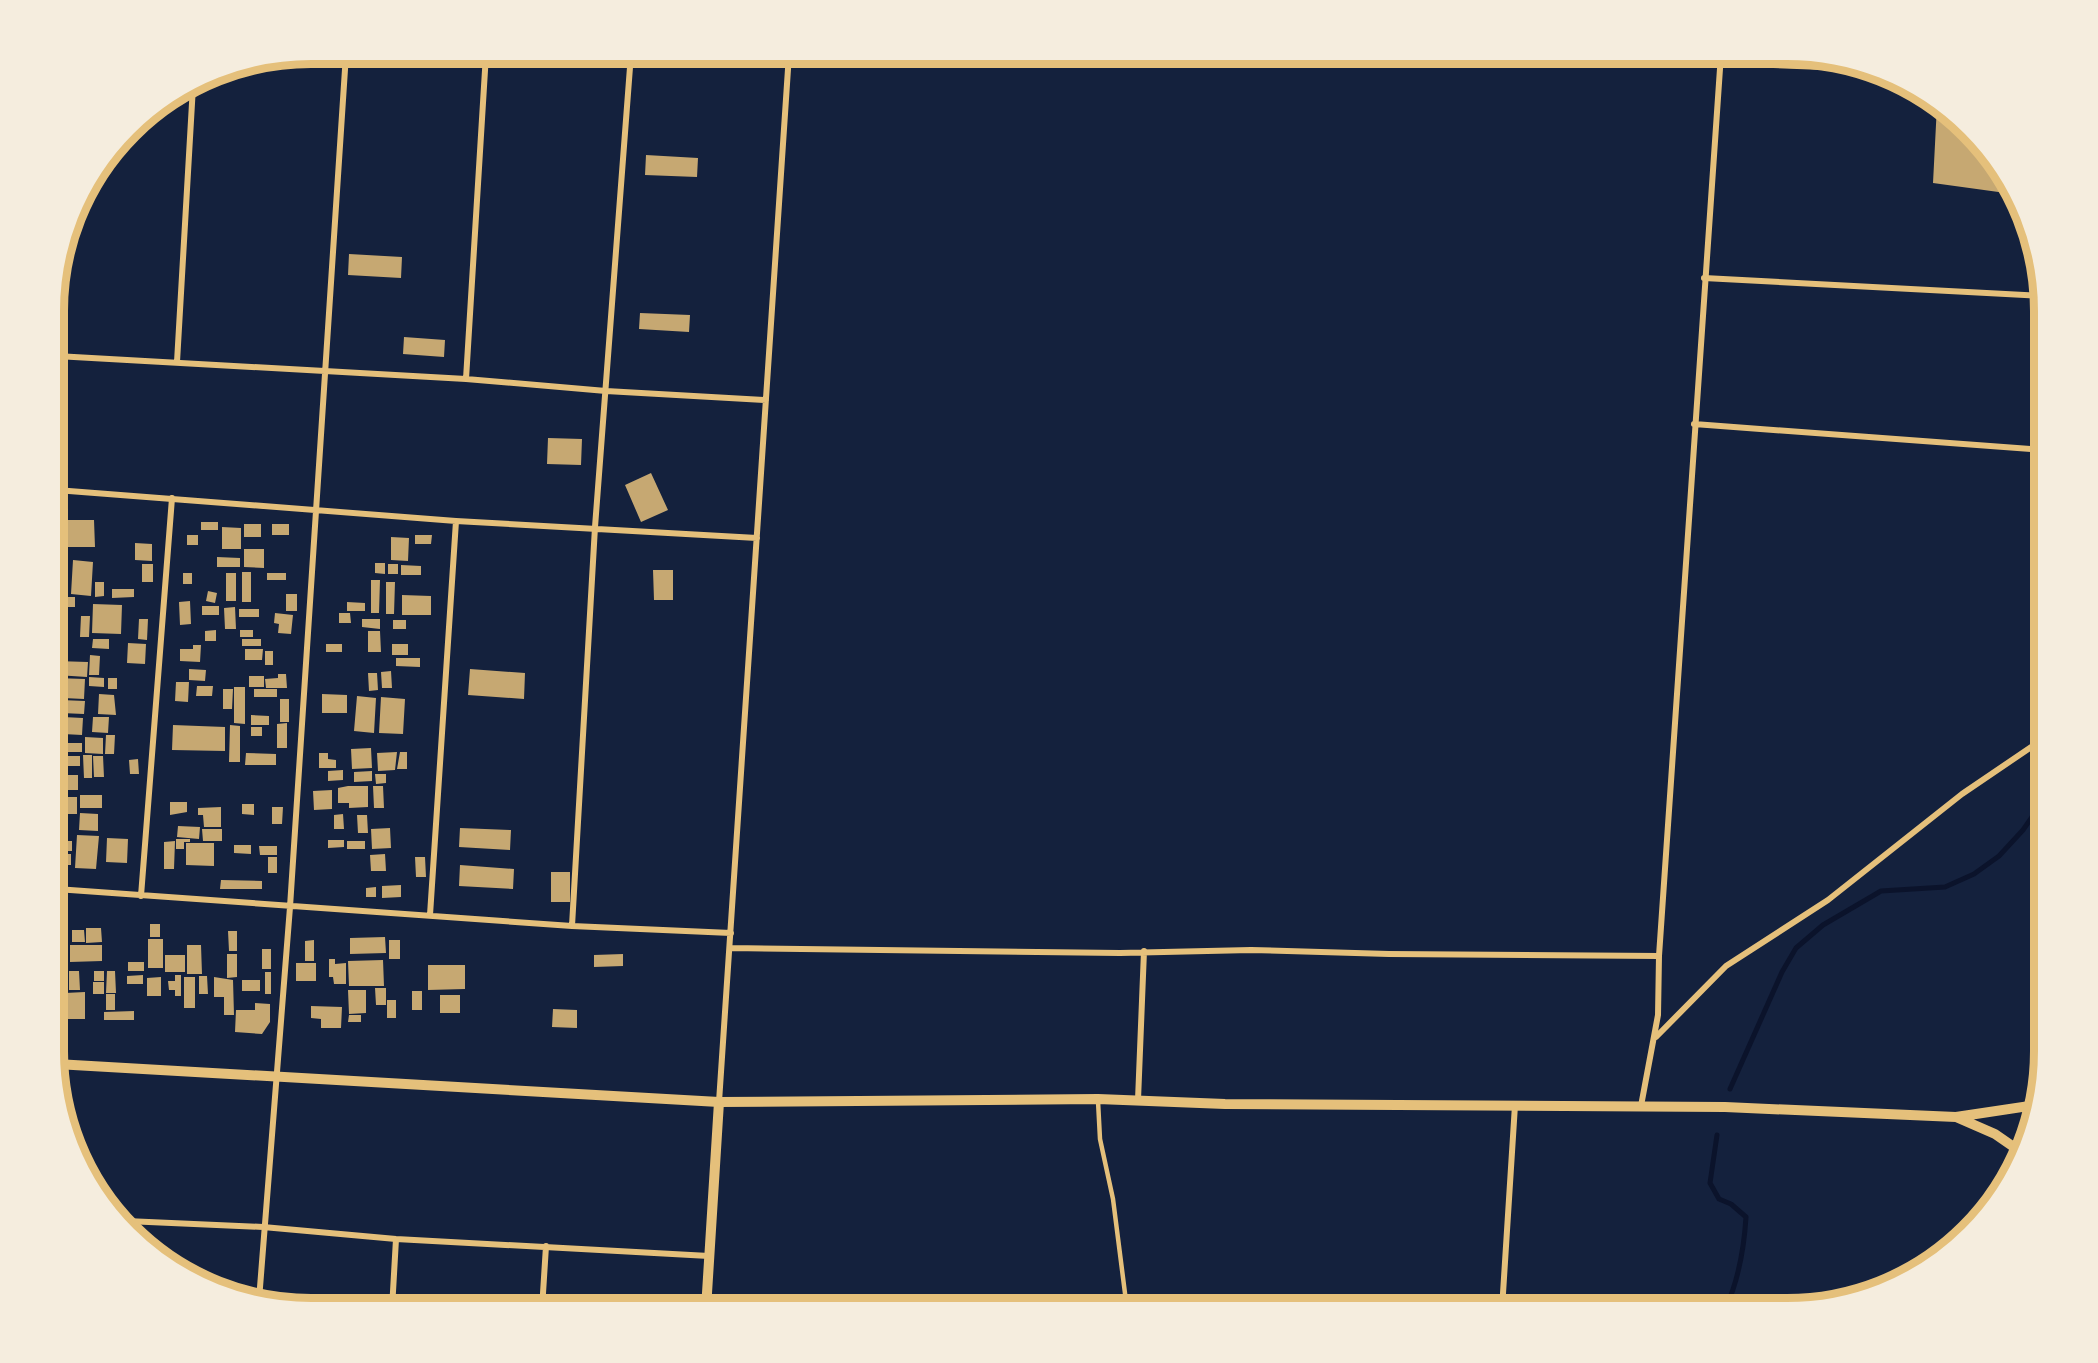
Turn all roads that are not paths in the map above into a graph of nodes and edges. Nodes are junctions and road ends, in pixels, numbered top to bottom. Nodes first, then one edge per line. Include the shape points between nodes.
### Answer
1 (345, 64) edge
2 (485, 64) edge
3 (631, 64) edge
4 (788, 64) edge
5 (1720, 64) edge
6 (1746, 64) edge
7 (1818, 67) edge
8 (192, 95) edge
9 (1704, 278) junction
10 (2033, 295) edge
11 (64, 356) edge
12 (177, 362) junction
13 (326, 372) junction
14 (466, 379) junction
15 (606, 391) junction
16 (766, 400) junction
17 (1694, 424) junction
18 (2034, 449) edge
19 (64, 491) edge
20 (172, 498) junction
21 (317, 511) junction
22 (456, 521) junction
23 (595, 527) junction
24 (757, 538) junction
25 (2034, 744) edge
26 (64, 890) edge
27 (141, 897) junction
28 (290, 907) junction
29 (430, 915) junction
30 (572, 926) junction
31 (731, 933) junction
32 (731, 948) junction
33 (1144, 951) junction
34 (1659, 956) junction
35 (1656, 1037) junction
36 (65, 1065) edge
37 (275, 1077) junction
38 (1098, 1099) junction
39 (1138, 1100) junction
40 (719, 1102) junction
41 (1515, 1104) junction
42 (1641, 1106) junction
43 (2027, 1106) edge
44 (1956, 1117) junction
45 (2015, 1147) edge
46 (133, 1221) edge
47 (263, 1227) junction
48 (396, 1239) junction
49 (546, 1246) junction
50 (709, 1256) junction
51 (259, 1293) edge
52 (393, 1298) edge
53 (543, 1298) edge
54 (707, 1298) edge
55 (1126, 1298) edge
56 (1503, 1298) edge

1 - 13 street
2 - 14 street
3 - 15 street
4 - 16 street
5 - 9 street
6 - 7 street
8 - 12 street
9 - 10 street
9 - 17 street
11 - 12 street
12 - 13 street
13 - 14 street
13 - 21 street
14 - 15 street
15 - 16 street
15 - 23 street
16 - 24 street
17 - 18 street
17 - 34 street
19 - 20 street
20 - 21 street
20 - 27 street
21 - 22 street
21 - 28 street
22 - 23 street
22 - 29 street
23 - 24 street
23 - 30 street
24 - 31 street
25 - 35 street via 1962,794 1828,900 1726,966
26 - 27 street
27 - 28 street
28 - 29 street
28 - 37 street
29 - 30 street
30 - 31 street
31 - 32 street
32 - 33 street
32 - 40 street
33 - 34 street
33 - 39 street
34 - 35 street
35 - 42 street
36 - 37 street
37 - 40 street
37 - 47 street
38 - 39 street
38 - 40 street
38 - 55 lane via 1100,1139 1113,1199
39 - 41 street via 1225,1104
40 - 50 street
41 - 42 street
41 - 56 street
42 - 44 street
43 - 44 street
44 - 45 street
46 - 47 street
47 - 48 street
47 - 51 street
48 - 49 street
48 - 52 street
49 - 50 street
49 - 53 street
50 - 54 street

